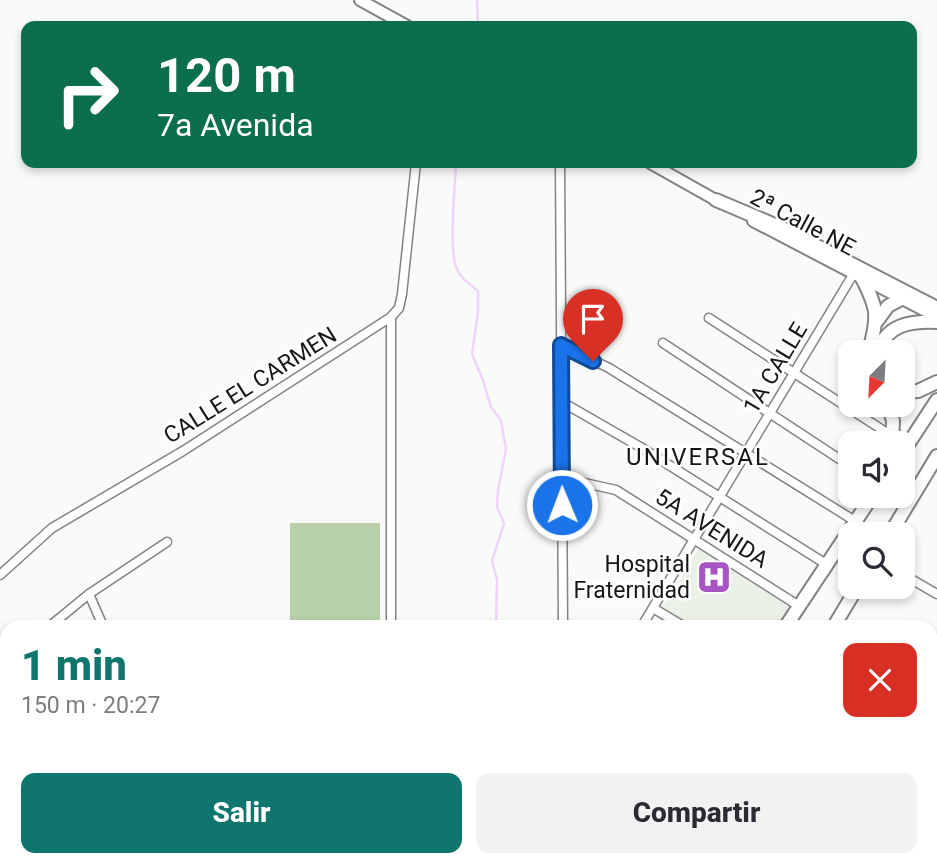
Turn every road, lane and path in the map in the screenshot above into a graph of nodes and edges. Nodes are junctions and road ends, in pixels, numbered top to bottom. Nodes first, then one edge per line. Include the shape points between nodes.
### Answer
1 (360, 0) edge
2 (398, 21) edge
3 (415, 168) edge
4 (560, 168) edge
5 (659, 168) edge
6 (716, 200) junction
7 (857, 275) junction
8 (903, 298) junction
9 (937, 308) edge
10 (391, 317) junction
11 (709, 318) dead end
12 (937, 320) edge
13 (877, 321) junction
14 (873, 340) edge
15 (882, 340) edge
16 (663, 343) dead end
17 (561, 345) junction
18 (794, 373) junction
19 (937, 382) edge
20 (915, 391) edge
21 (937, 400) edge
22 (562, 402) junction
23 (770, 413) junction
24 (880, 431) edge
25 (915, 434) edge
26 (746, 453) junction
27 (937, 456) edge
28 (838, 458) edge
29 (562, 478) junction
30 (720, 496) junction
31 (864, 508) edge
32 (855, 521) junction
33 (897, 522) edge
34 (694, 540) junction
35 (167, 542) dead end
36 (826, 564) junction
37 (0, 575) edge
38 (915, 581) edge
39 (89, 594) junction
40 (937, 594) edge
41 (850, 599) edge
42 (799, 606) junction
43 (653, 608) junction
44 (57, 620) edge
45 (100, 620) edge
46 (391, 620) edge
47 (563, 620) edge
48 (646, 620) edge
49 (673, 620) edge
50 (790, 620) edge
51 (838, 620) edge

1 - 2 main road
3 - 10 street via 402,294
4 - 17 street
5 - 6 main road, 2ª Calle NE
6 - 7 main road, 2ª Calle NE
6 - 9 main road via 782,228
7 - 8 main road, 2ª Calle NE
7 - 13 main road via 874,300
7 - 18 street, 1A CALLE
8 - 12 main road, 2ª Calle NE
8 - 13 main road via 888,306
10 - 37 street, CALLE EL CARMEN via 183,451 52,528
10 - 46 street
11 - 18 street
12 - 15 main road via 896,327
13 - 14 main road
16 - 23 street
17 - 22 street
17 - 26 street via 609,368
18 - 23 street, 1A CALLE
18 - 24 street
19 - 20 main road
21 - 25 main road
22 - 29 street
22 - 30 street
23 - 26 street, 1A CALLE
23 - 28 street
26 - 30 street, 1A CALLE
26 - 32 street
27 - 33 main road
29 - 34 street, 5A AVENIDA via 616,490
29 - 47 street
30 - 34 street, 1A CALLE
30 - 36 street
31 - 32 main road
32 - 36 main road
34 - 42 street, 5A AVENIDA
34 - 43 street, 1A CALLE
35 - 39 street
36 - 42 main road
38 - 40 street
39 - 44 street
39 - 45 street
41 - 51 main road
42 - 50 main road
43 - 48 street, 1A CALLE
43 - 49 street

